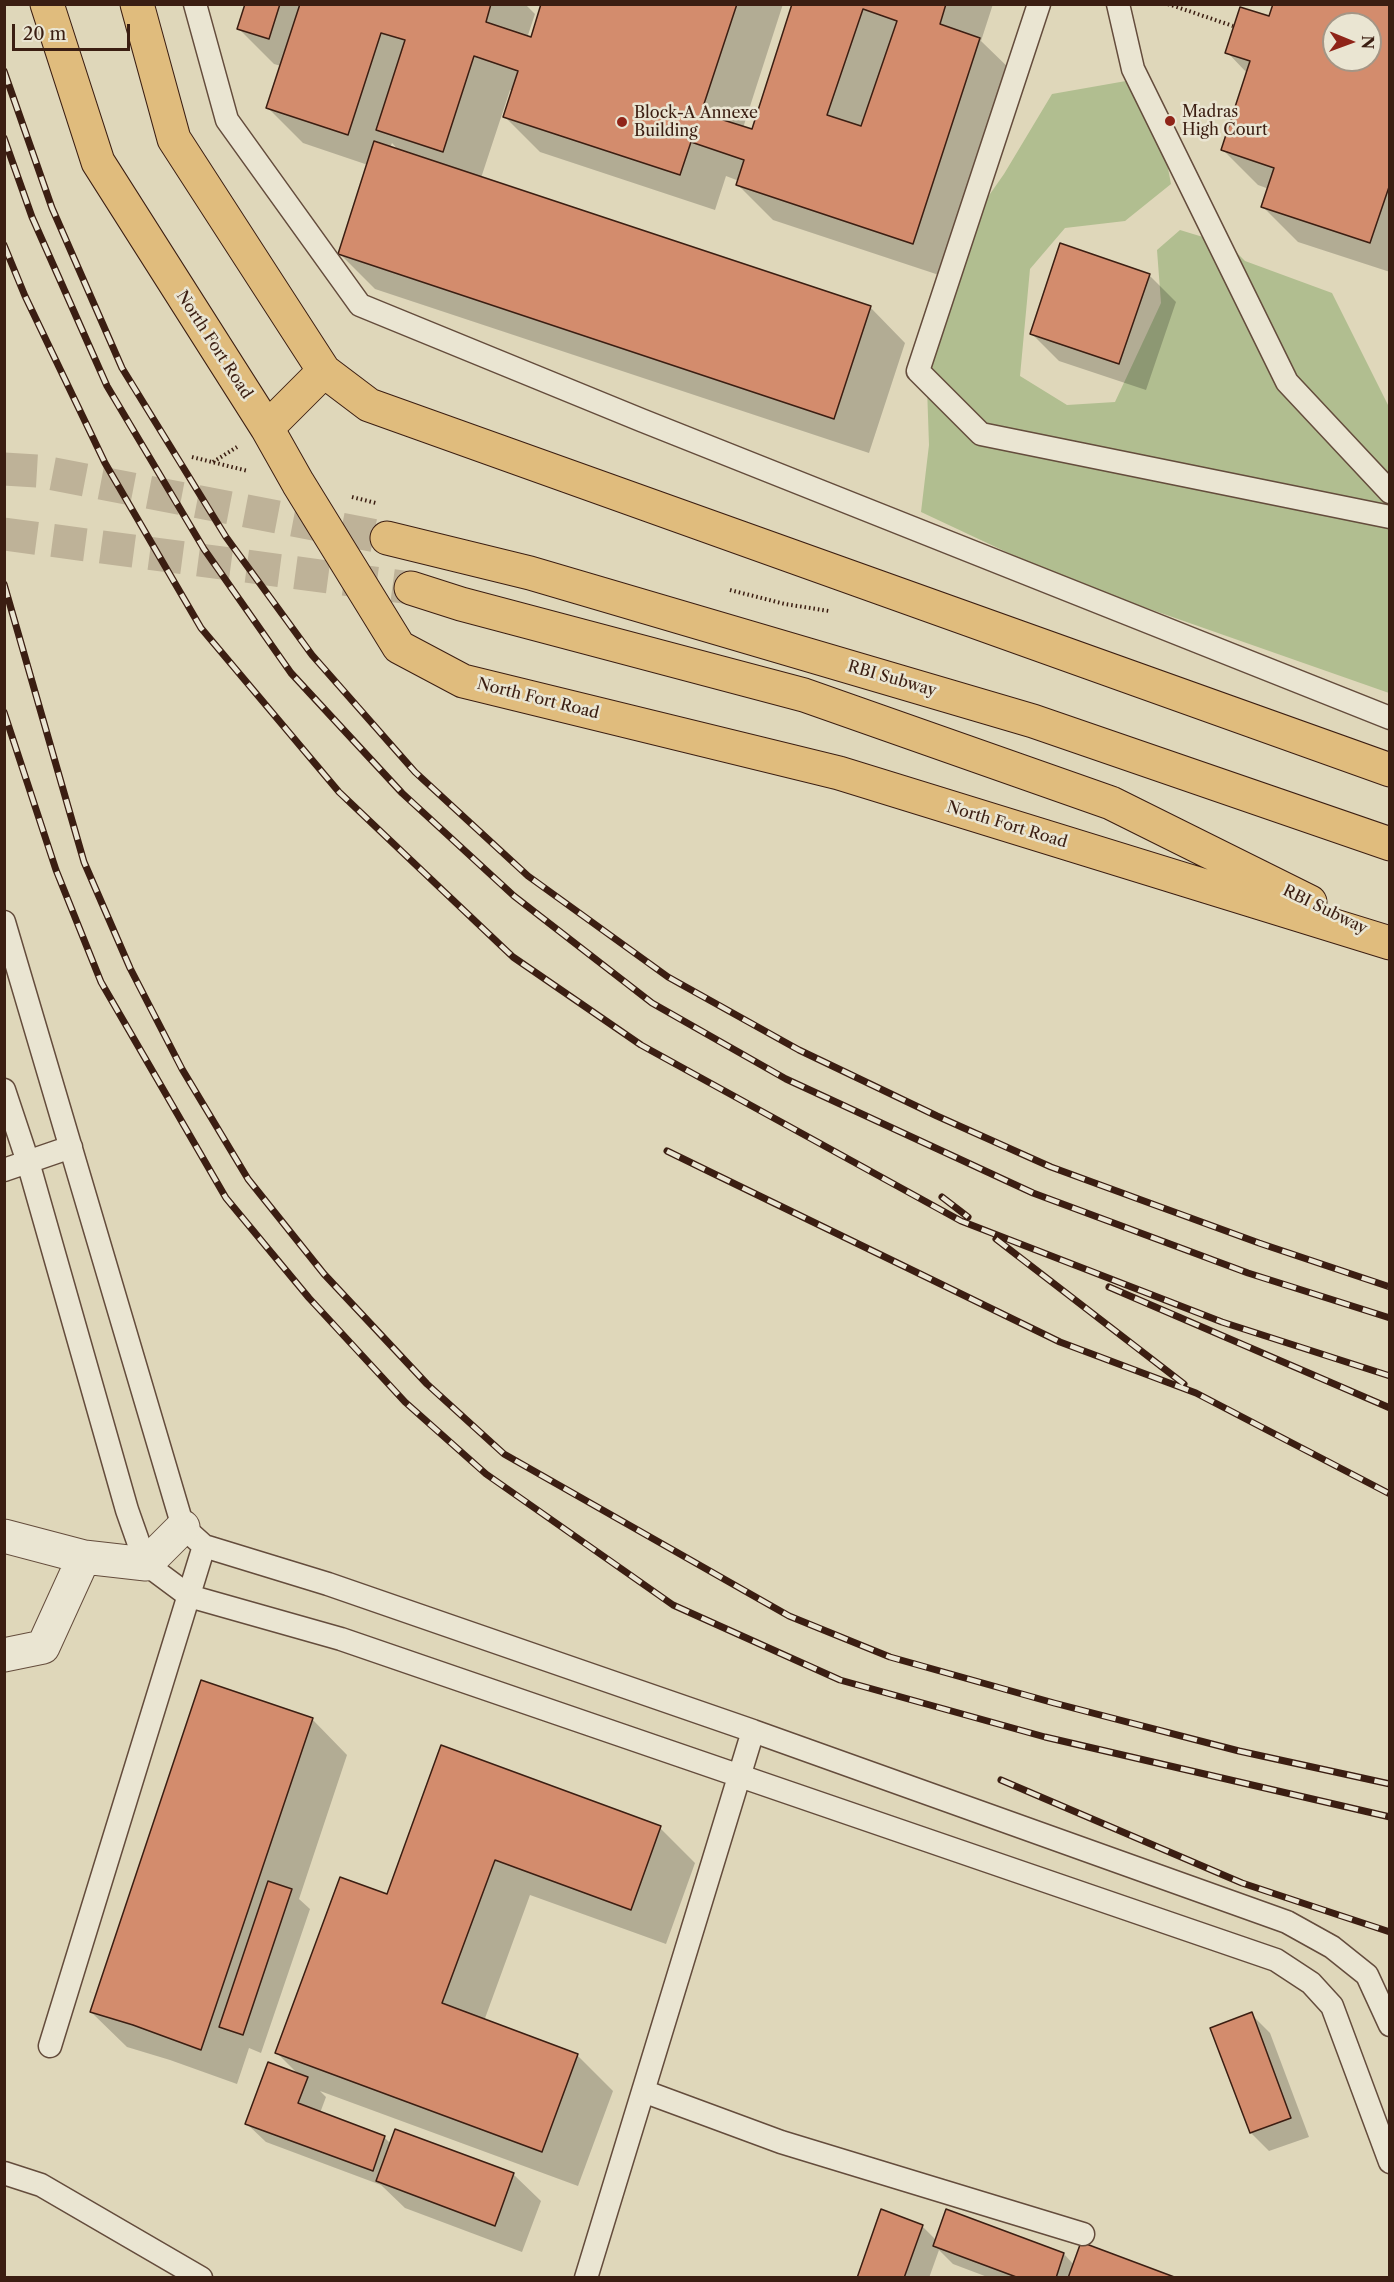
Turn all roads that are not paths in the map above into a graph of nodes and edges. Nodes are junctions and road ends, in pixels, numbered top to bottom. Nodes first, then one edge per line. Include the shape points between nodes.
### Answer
1 (47, 4) edge
2 (137, 4) edge
3 (195, 4) edge
4 (1039, 4) edge
5 (1118, 4) edge
6 (324, 371) junction
7 (267, 428) junction
8 (1389, 492) edge
9 (1389, 517) edge
10 (387, 538) tunnel mouth
11 (411, 588) tunnel mouth
12 (1389, 718) edge
13 (1389, 770) edge
14 (1389, 844) edge
15 (4, 922) edge
16 (1389, 942) edge
17 (4, 1090) edge
18 (71, 1147) junction
19 (28, 1162) junction
20 (4, 1170) edge
21 (4, 1536) edge
22 (194, 1536) junction
23 (84, 1557) junction
24 (146, 1564) junction
25 (189, 1596) junction
26 (4, 1655) edge
27 (753, 1731) junction
28 (740, 1775) junction
29 (1389, 2025) edge
30 (50, 2046) dead end
31 (643, 2091) junction
32 (1389, 2162) edge
33 (4, 2173) edge
34 (1083, 2234) dead end
35 (201, 2277) edge
36 (586, 2277) edge

1 - 7 main road, North Fort Road via 98,162
2 - 6 main road via 174,139
3 - 12 lane via 227,120 360,305
4 - 9 lane via 918,371 981,434
5 - 8 lane via 1133,69 1287,382
6 - 7 main road
6 - 13 main road via 369,405
7 - 16 main road, North Fort Road via 399,646 463,681 839,773
10 - 14 main road, RBI Subway via 530,573 1033,721
11 - 16 main road, RBI Subway via 804,695 1111,803
15 - 18 lane
17 - 19 lane
18 - 19 lane
18 - 22 lane
19 - 20 lane
19 - 24 lane via 127,1510
21 - 23 street
22 - 24 street
22 - 25 lane
22 - 27 lane
23 - 24 street
23 - 26 street via 43,1647
24 - 25 lane
25 - 28 lane via 341,1639
25 - 30 lane
27 - 28 lane
27 - 29 lane via 1287,1922 1332,1947 1367,1975
28 - 31 lane
28 - 32 lane via 1276,1960 1311,1983 1332,2006
31 - 34 lane via 781,2142
31 - 36 lane
33 - 35 lane via 41,2185

